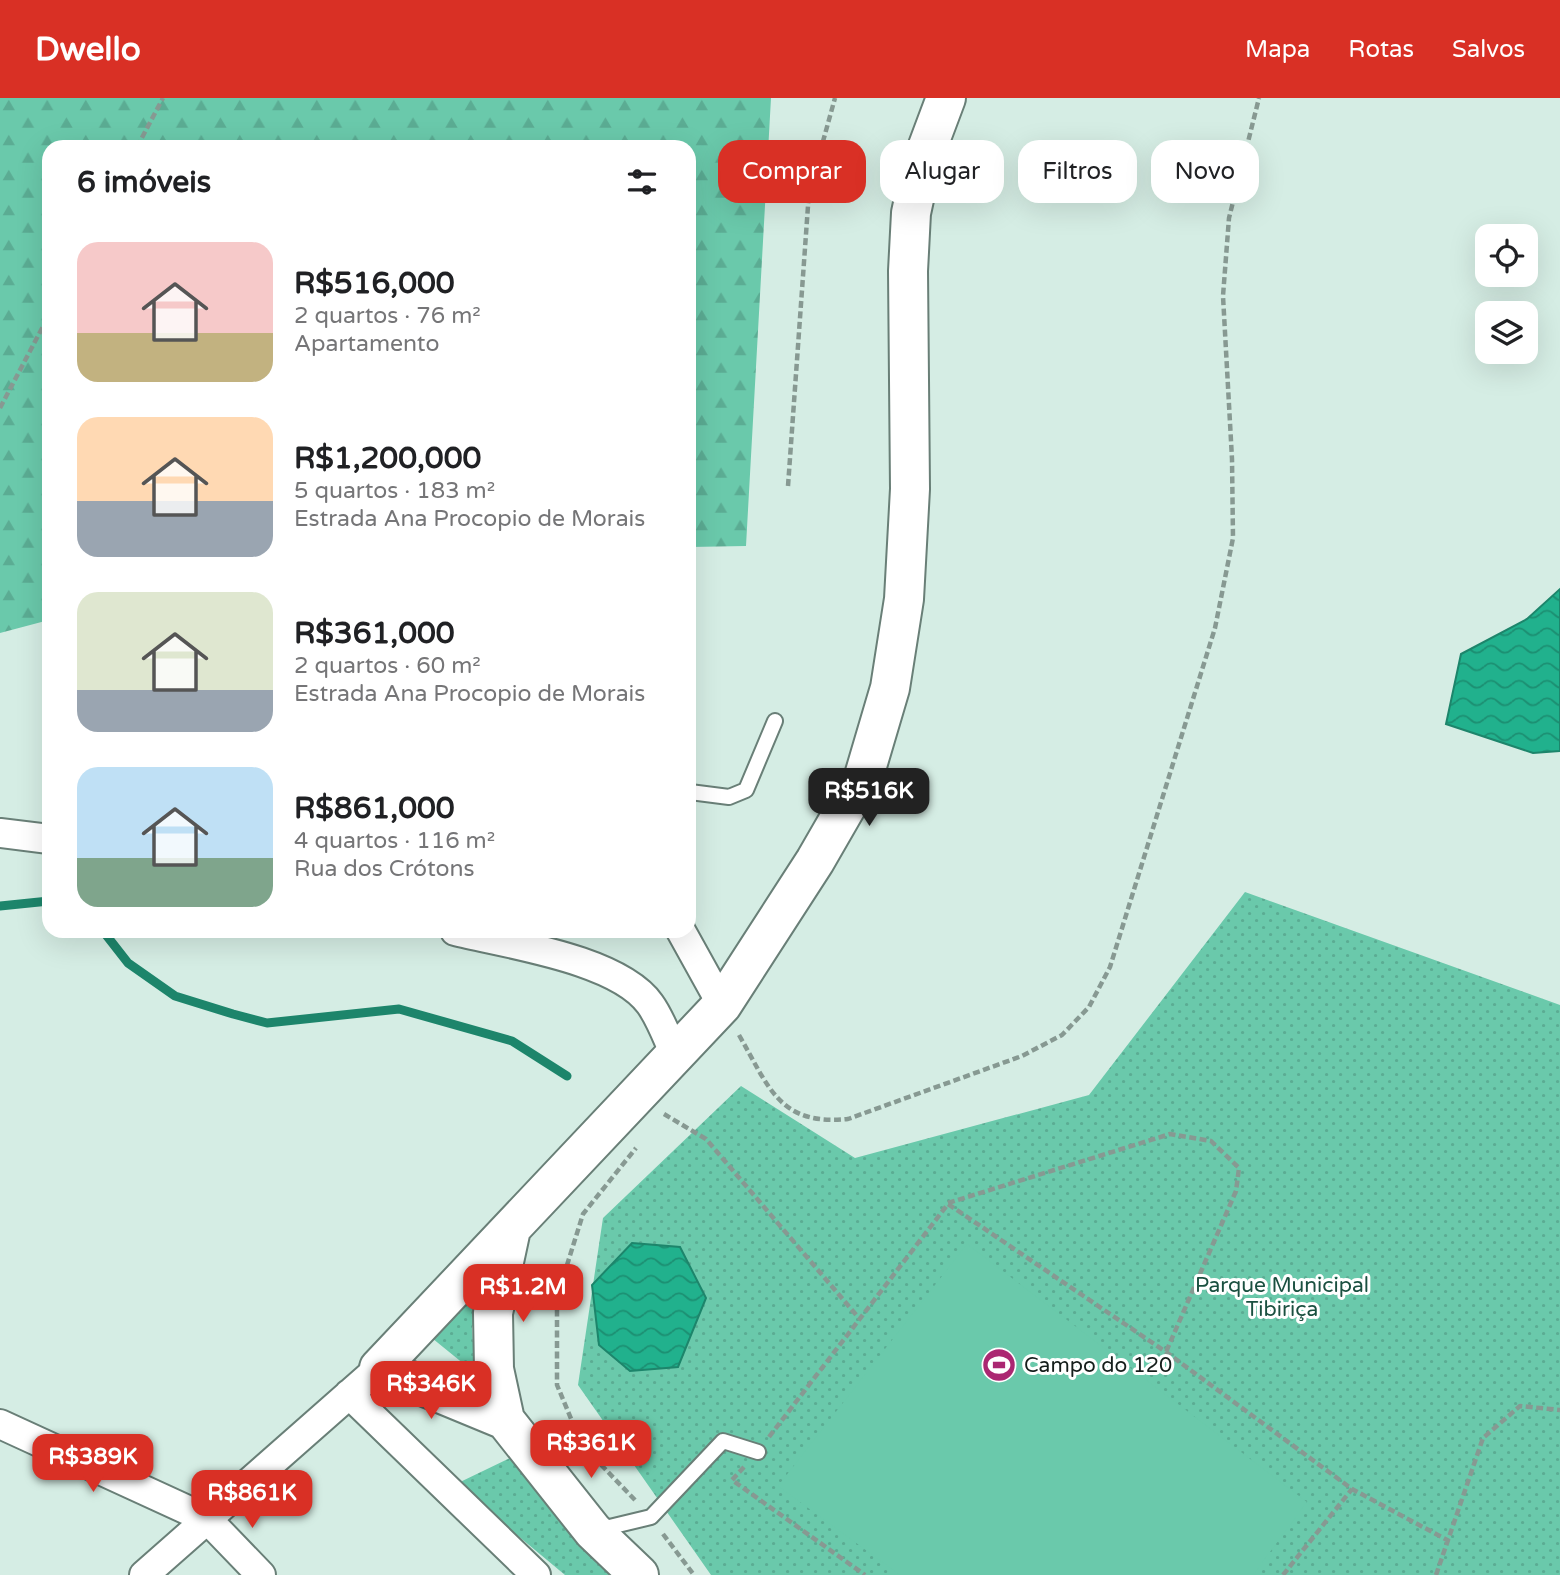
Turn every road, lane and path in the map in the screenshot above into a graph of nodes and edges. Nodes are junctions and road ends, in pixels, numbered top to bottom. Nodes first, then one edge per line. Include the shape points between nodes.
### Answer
1 (163, 98) edge
2 (835, 98) edge
3 (946, 98) edge
4 (1259, 98) edge
5 (141, 140) edge
6 (42, 328) edge
7 (0, 408) edge
8 (788, 486) dead end
9 (775, 721) dead end
10 (696, 793) edge
11 (0, 833) edge
12 (42, 838) edge
13 (482, 938) edge
14 (685, 938) edge
15 (722, 1006) junction
16 (676, 1058) junction
17 (656, 1124) dead end
18 (640, 1144) dead end
19 (948, 1204) junction
20 (511, 1229) junction
21 (858, 1317) junction
22 (1166, 1352) junction
23 (379, 1368) junction
24 (349, 1394) junction
25 (1560, 1410) edge
26 (505, 1420) junction
27 (0, 1424) edge
28 (758, 1452) junction
29 (1352, 1489) junction
30 (651, 1517) junction
31 (207, 1520) junction
32 (593, 1531) junction
33 (1449, 1541) junction
34 (144, 1575) edge
35 (261, 1575) edge
36 (536, 1575) edge
37 (639, 1575) edge
38 (694, 1575) edge
39 (865, 1575) edge
40 (1283, 1575) edge
41 (1436, 1575) edge

1 - 5 path
2 - 8 path via 809,192
3 - 15 street via 922,162 911,213 910,489 904,599 890,688 864,776
4 - 15 path via 1229,218 1223,296 1233,538 1215,628 1110,967 1089,1007 1062,1035 1022,1056 848,1119 822,1122 798,1115 774,1096
6 - 7 path
9 - 10 lane via 746,790 729,797
11 - 12 street
13 - 16 street via 596,966 626,980 650,1003
14 - 15 street
15 - 16 street
16 - 20 street
17 - 21 path via 664,1114 706,1139
18 - 30 path via 583,1214 557,1297 557,1385 582,1445
19 - 21 path
19 - 22 path
19 - 22 path via 1170,1134 1211,1141 1239,1168 1236,1191
20 - 23 street
20 - 26 street via 494,1313 494,1369
21 - 28 path
22 - 29 path
23 - 24 street
23 - 26 street
24 - 31 street
24 - 36 street
25 - 33 path via 1520,1406 1483,1437
26 - 32 street
27 - 31 street
28 - 30 lane via 723,1441
28 - 39 path via 732,1480
29 - 33 path
29 - 40 path
30 - 32 lane
30 - 38 path
31 - 34 street
31 - 35 street
32 - 37 street
33 - 41 path

